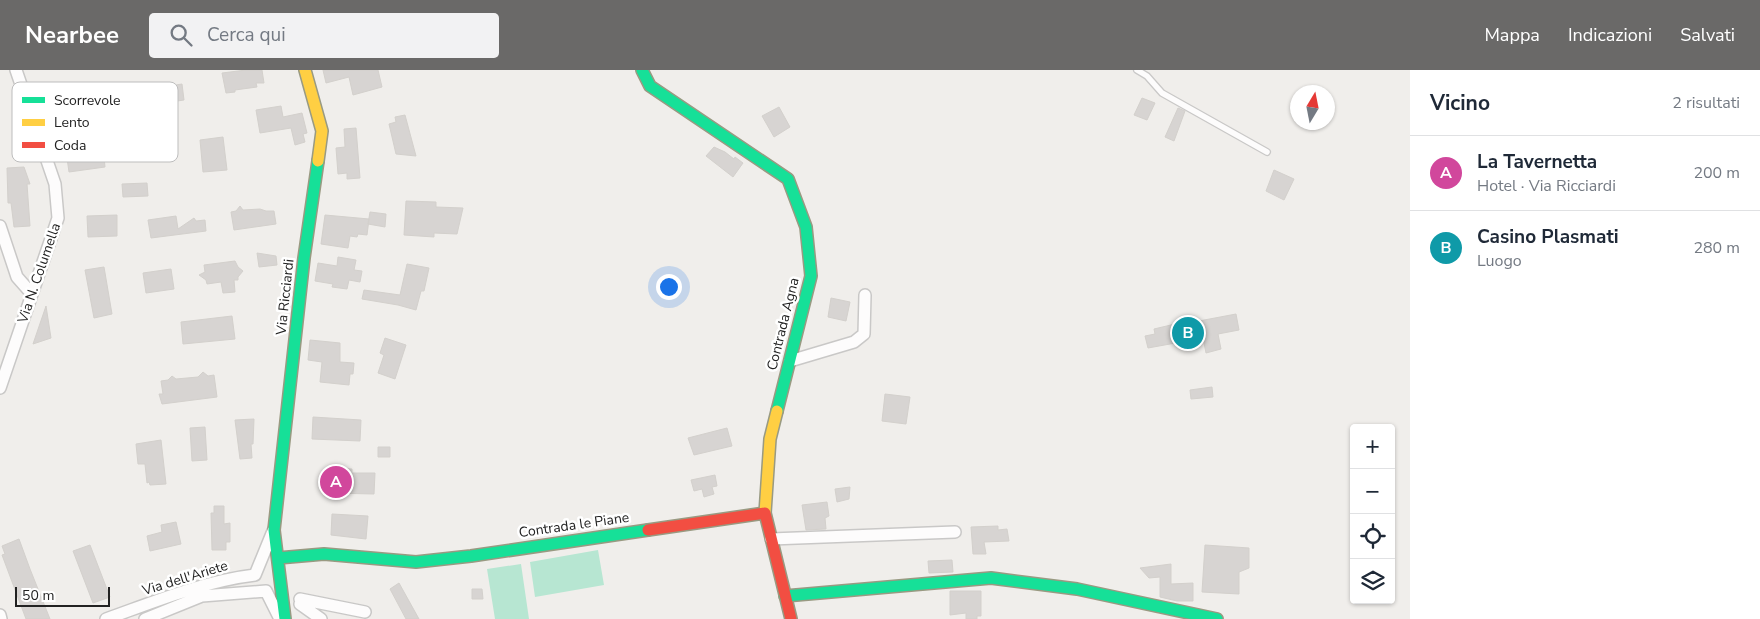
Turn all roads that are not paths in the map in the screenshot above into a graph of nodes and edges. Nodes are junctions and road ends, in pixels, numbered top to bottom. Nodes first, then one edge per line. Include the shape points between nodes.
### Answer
1 (16, 70) edge
2 (305, 70) edge
3 (642, 70) edge
4 (1137, 70) edge
5 (20, 82) edge
6 (1267, 152) dead end
7 (47, 162) edge
8 (0, 226) edge
9 (32, 294) junction
10 (865, 295) dead end
11 (790, 361) junction
12 (0, 388) edge
13 (765, 513) junction
14 (274, 530) junction
15 (955, 532) dead end
16 (771, 539) junction
17 (278, 558) junction
18 (255, 576) junction
19 (281, 580) junction
20 (266, 591) junction
21 (785, 596) junction
22 (364, 612) dead end
23 (0, 615) edge
24 (2, 619) edge
25 (106, 619) edge
26 (145, 619) edge
27 (280, 619) edge
28 (285, 619) edge
29 (321, 619) edge
30 (791, 619) edge
31 (1217, 619) edge

1 - 5 street, Via N. Columella
2 - 14 street, Via Ricciardi via 322,131 304,258
3 - 11 street, Contrada Agna via 650,86 788,179 806,227 811,276
4 - 6 lane via 1162,93
7 - 9 street, Via N. Columella via 55,184 58,218
8 - 9 street via 17,277
9 - 12 street, Via N. Columella
10 - 11 street via 864,334 854,342
11 - 13 street, Contrada Agna via 770,439
13 - 16 street
13 - 17 street, Contrada le Piane via 416,562 324,554
14 - 17 street
14 - 18 street
15 - 16 street
16 - 21 street
17 - 19 street
18 - 19 street via 260,567 270,565 279,570
18 - 20 street via 257,586
18 - 25 street, Via dell'Ariete via 233,578 184,592
19 - 20 street via 276,589
19 - 28 street
20 - 26 street, Via dell'Ariete via 202,596
20 - 27 street
21 - 30 street
21 - 31 street via 991,578 1077,589
22 - 29 street via 300,602
23 - 24 street

